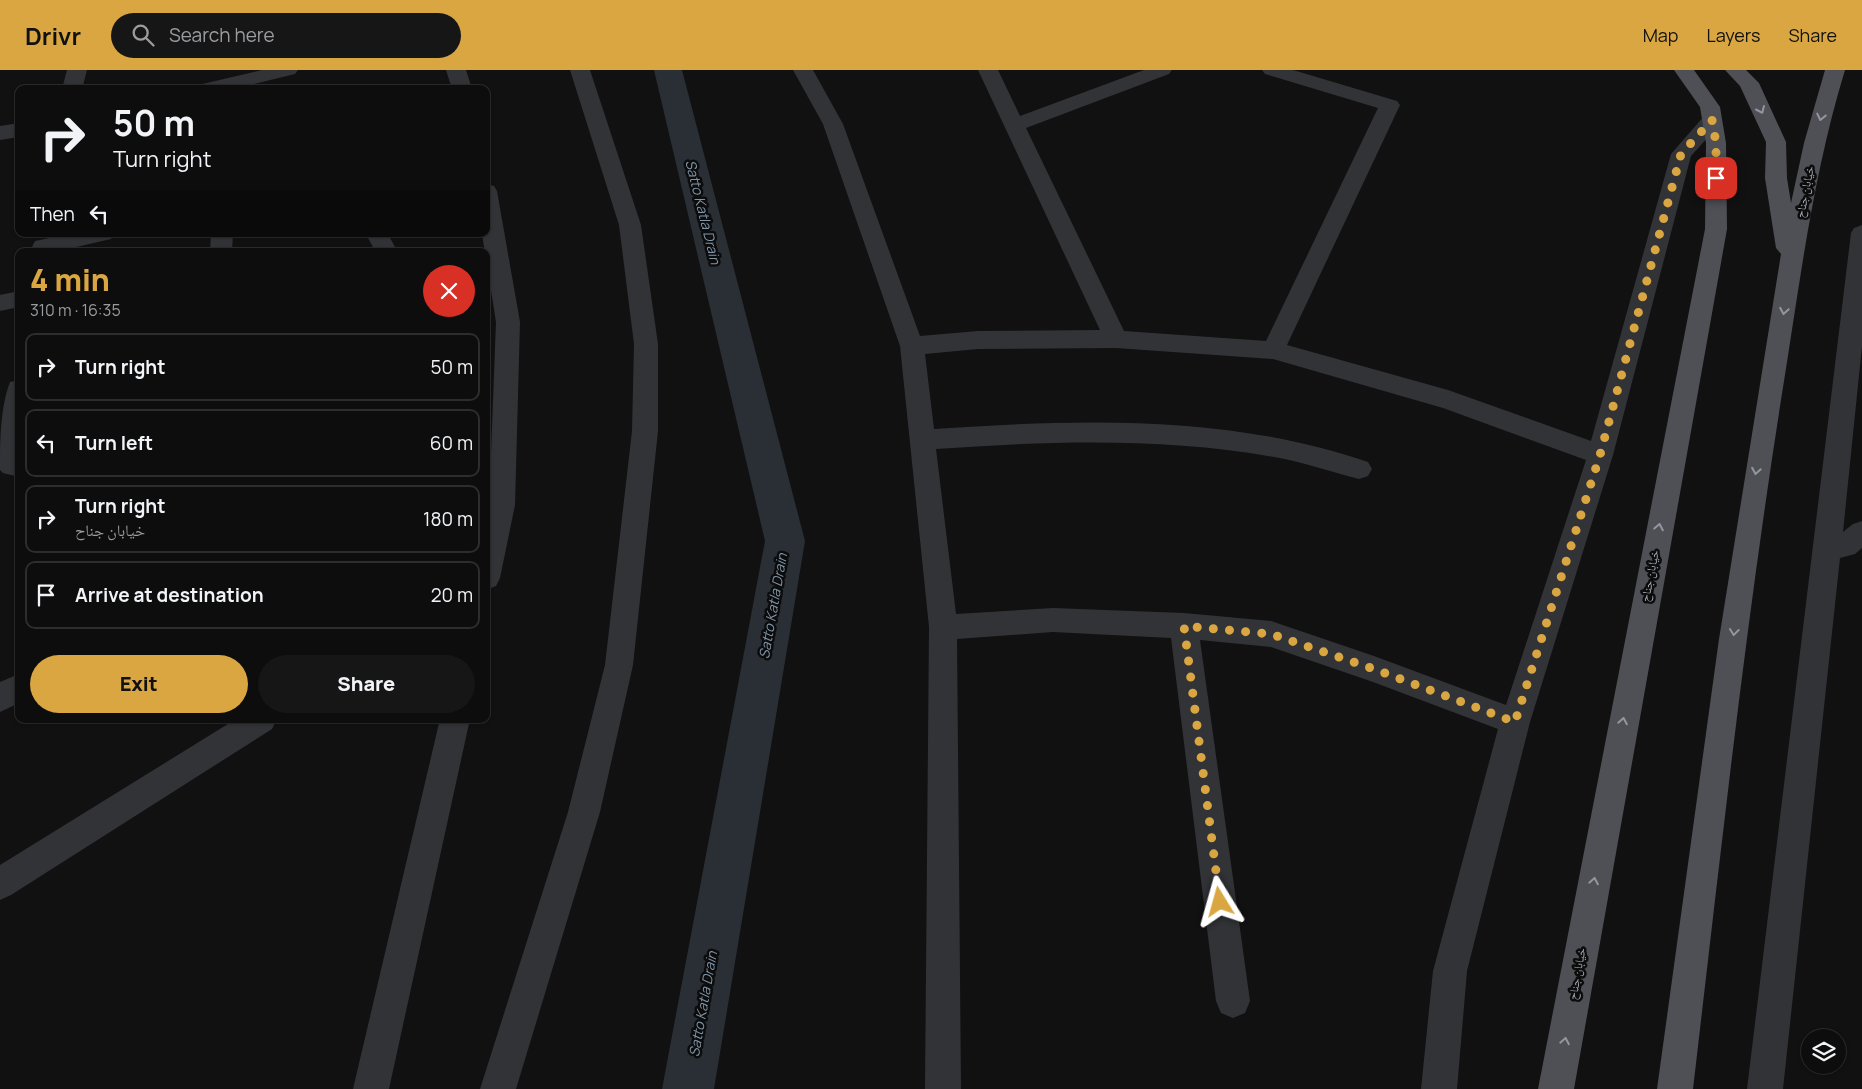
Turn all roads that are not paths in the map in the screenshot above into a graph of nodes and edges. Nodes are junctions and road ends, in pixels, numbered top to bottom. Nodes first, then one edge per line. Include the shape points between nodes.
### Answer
1 (76, 70) edge
2 (288, 70) edge
3 (456, 70) edge
4 (580, 70) edge
5 (804, 70) edge
6 (988, 70) edge
7 (1162, 70) edge
8 (1272, 70) edge
9 (1684, 70) edge
10 (1735, 70) edge
11 (1835, 70) edge
12 (73, 85) edge
13 (222, 85) edge
14 (461, 85) edge
15 (1712, 120) junction
16 (1014, 125) junction
17 (15, 131) edge
18 (0, 133) edge
19 (1862, 233) edge
20 (86, 237) edge
21 (490, 237) edge
22 (43, 244) edge
23 (1790, 272) junction
24 (15, 300) edge
25 (0, 303) edge
26 (497, 323) edge
27 (1116, 339) junction
28 (912, 346) junction
29 (1273, 350) junction
30 (496, 405) edge
31 (15, 413) edge
32 (923, 440) junction
33 (1600, 455) junction
34 (15, 466) edge
35 (1359, 469) dead end
36 (1862, 532) edge
37 (1828, 549) junction
38 (490, 560) edge
39 (1184, 626) junction
40 (942, 627) junction
41 (15, 689) edge
42 (0, 698) edge
43 (1515, 722) junction
44 (256, 723) edge
45 (454, 723) edge
46 (0, 884) edge
47 (1233, 1001) dead end
48 (371, 1089) edge
49 (498, 1089) edge
50 (943, 1089) edge
51 (1439, 1089) edge
52 (1556, 1089) edge
53 (1675, 1089) edge
54 (1764, 1089) edge

1 - 12 street
2 - 13 street
3 - 14 street
4 - 49 street via 630,225 646,344 645,432 619,665 584,812
5 - 28 street via 833,124
6 - 16 street
7 - 16 street
8 - 29 street via 1390,104
9 - 15 main road, خیابان جناح via 1710,107
10 -> 23 main road via 1749,83 1776,142 1776,178
11 -> 23 main road, خیابان جناح via 1824,100
15 - 33 street via 1681,154
52 -> 15 main road, خیابان جناح via 1716,229 1716,143
16 - 27 street
17 - 18 street
19 - 37 street
20 - 22 street
21 - 26 street
23 -> 53 main road, خیابان جناح via 1750,507
24 - 25 street
26 - 30 street
27 - 28 street via 978,340
27 - 29 street
28 - 32 street
29 - 33 street via 1448,400
30 - 38 street via 502,505
31 - 34 street via 7,461
32 - 35 street via 1016,433 1132,432 1276,447
32 - 40 street
33 - 43 street
36 - 37 street via 1845,546
37 - 54 street
39 - 40 street via 1053,620
39 - 43 street via 1271,634
39 - 47 street
40 - 50 street
41 - 42 street
43 - 51 street via 1450,970
44 - 46 street
45 - 48 street

